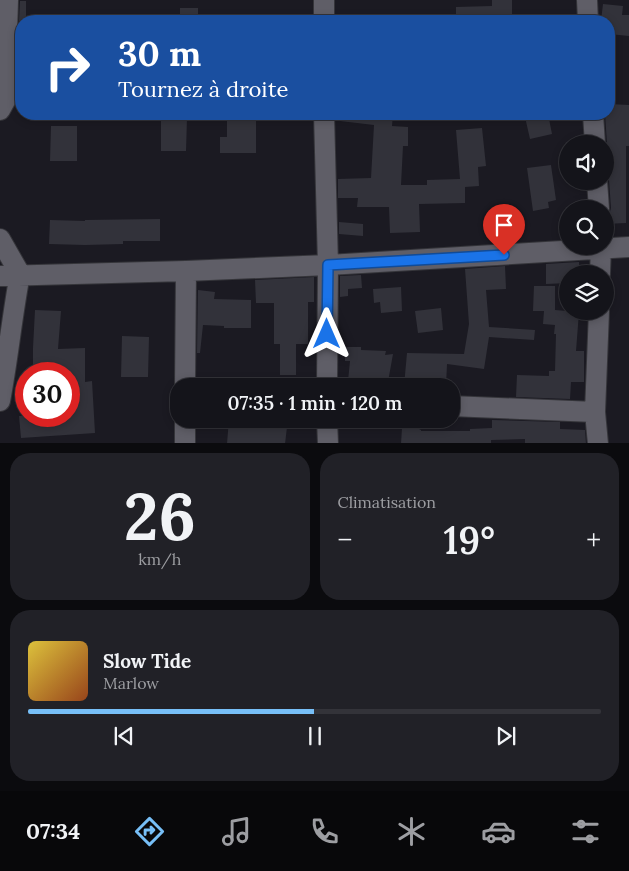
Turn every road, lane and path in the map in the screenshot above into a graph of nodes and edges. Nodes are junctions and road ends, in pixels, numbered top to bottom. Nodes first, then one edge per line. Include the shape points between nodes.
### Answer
1 (8, 0) edge
2 (324, 0) edge
3 (587, 0) edge
4 (324, 15) edge
5 (588, 15) edge
6 (7, 104) edge
7 (324, 120) edge
8 (593, 120) edge
9 (594, 135) edge
10 (0, 239) edge
11 (629, 247) edge
12 (614, 248) edge
13 (559, 251) edge
14 (328, 265) junction
15 (186, 270) junction
16 (10, 275) edge
17 (599, 320) edge
18 (186, 378) edge
19 (327, 378) edge
20 (0, 401) edge
21 (460, 406) edge
22 (595, 412) junction
23 (185, 428) edge
24 (327, 428) edge
25 (185, 443) edge
26 (328, 443) edge
27 (598, 443) edge

1 - 6 street
2 - 4 street
3 - 5 street
7 - 14 street
8 - 9 street
10 - 16 street
11 - 12 street
13 - 14 street
14 - 15 street
14 - 19 street
15 - 16 street
15 - 18 street
16 - 20 street via 13,307
17 - 22 street
21 - 22 street
22 - 27 street
23 - 25 street
24 - 26 street

